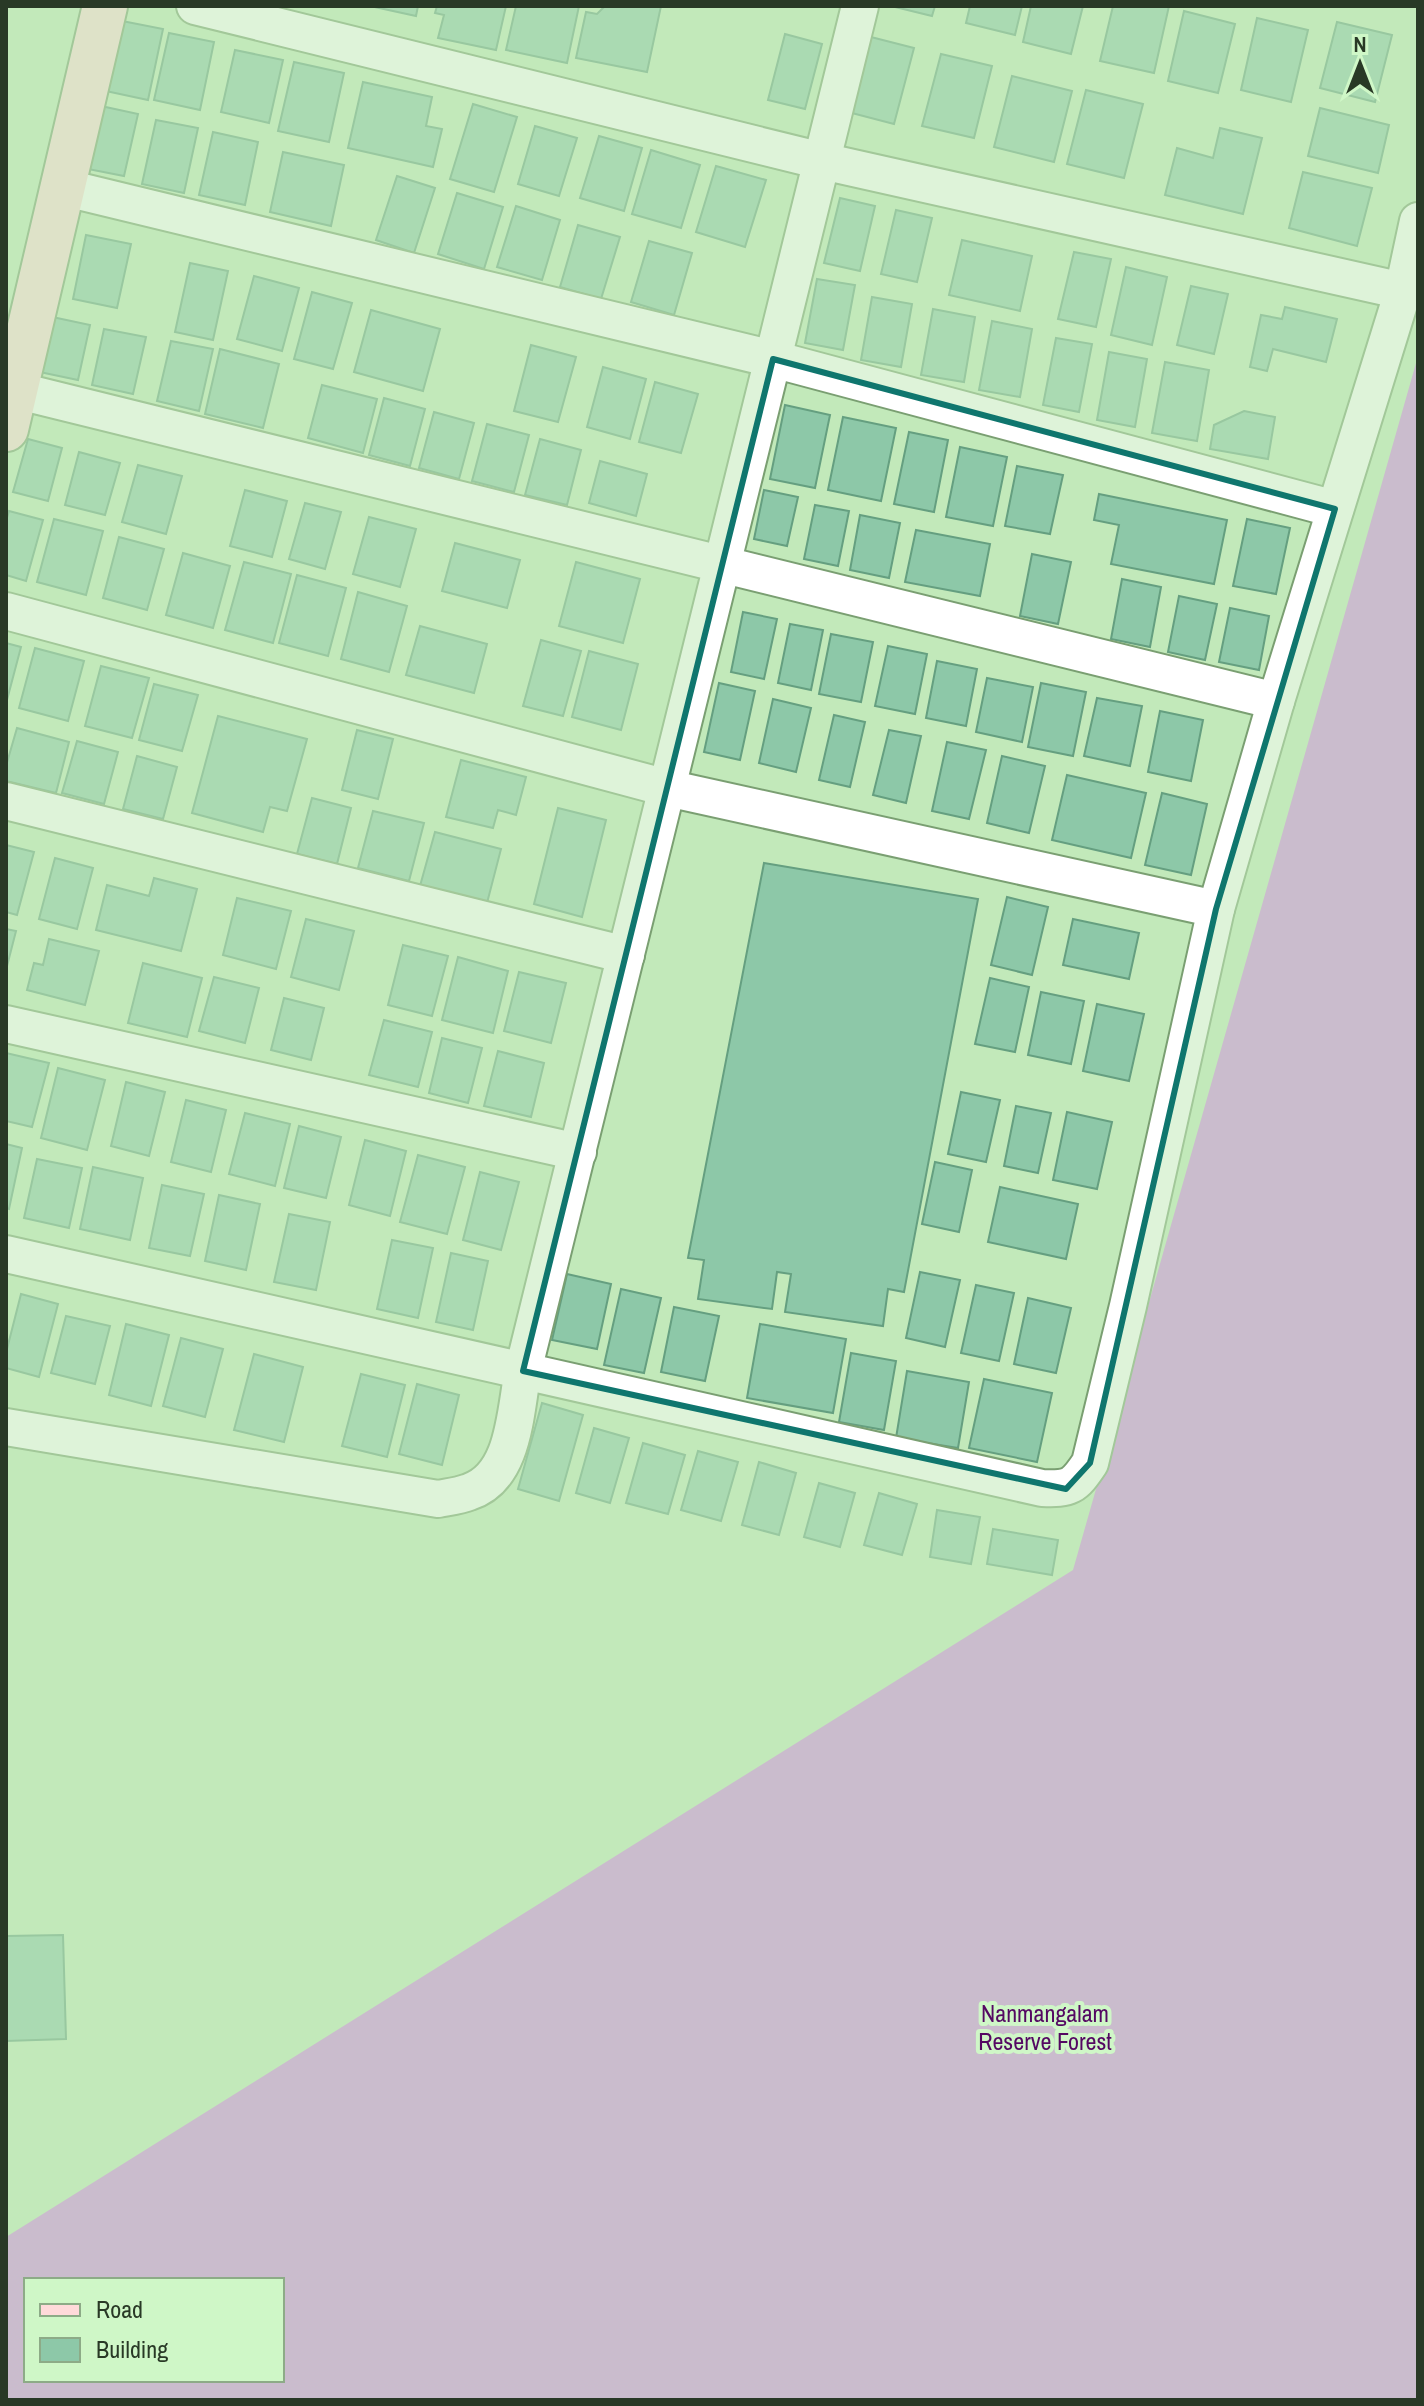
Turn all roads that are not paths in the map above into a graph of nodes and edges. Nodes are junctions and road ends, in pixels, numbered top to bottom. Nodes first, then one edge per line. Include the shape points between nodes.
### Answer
1 (105, 6) edge
2 (195, 6) edge
3 (860, 6) edge
4 (822, 161) junction
5 (62, 187) junction
6 (1418, 221) edge
7 (1403, 291) junction
8 (773, 359) junction
9 (11, 410) edge
10 (1335, 509) junction
11 (723, 563) junction
12 (6, 611) edge
13 (1276, 701) junction
14 (667, 788) junction
15 (6, 801) edge
16 (1216, 909) junction
17 (626, 955) junction
18 (6, 1024) edge
19 (578, 1152) junction
20 (6, 1254) edge
21 (523, 1371) junction
22 (6, 1427) edge

1 - 5 street
2 - 4 street
3 - 4 street
4 - 7 street
4 - 8 street
5 - 8 street
5 - 9 street
6 - 7 street
7 - 10 street
8 - 10 street
8 - 11 street
9 - 11 street
10 - 13 street
11 - 13 street
11 - 14 street
12 - 14 street
13 - 16 street
14 - 16 street
14 - 17 street
15 - 17 street
16 - 21 street via 1090,1463 1066,1489 1042,1488
17 - 19 street
18 - 19 street
19 - 21 street
20 - 21 street
21 - 22 street via 507,1453 493,1478 471,1492 438,1499

